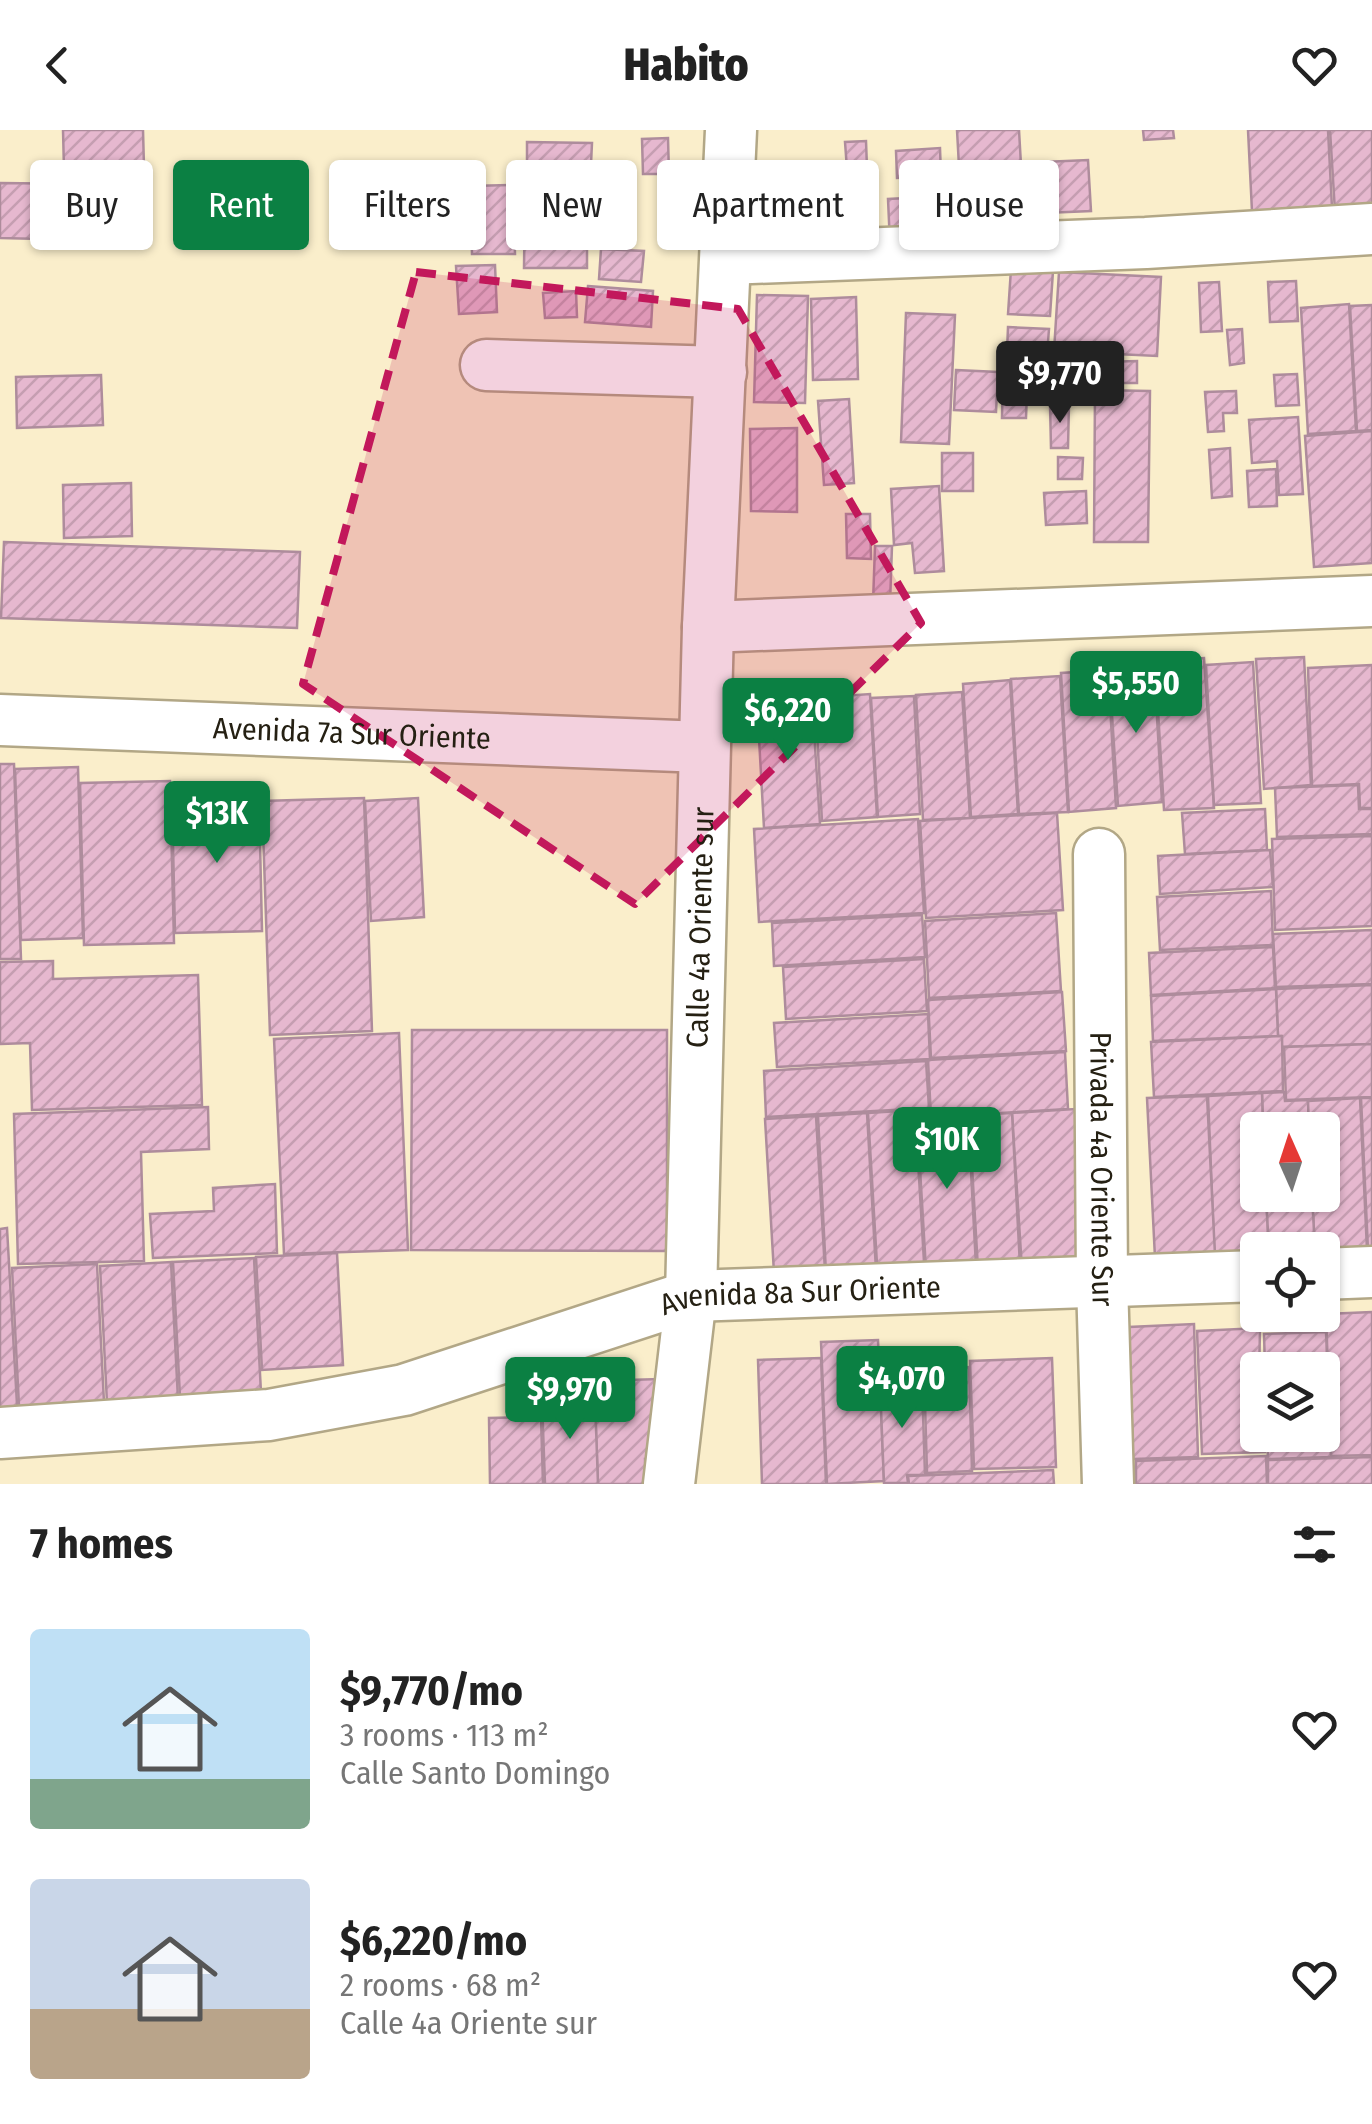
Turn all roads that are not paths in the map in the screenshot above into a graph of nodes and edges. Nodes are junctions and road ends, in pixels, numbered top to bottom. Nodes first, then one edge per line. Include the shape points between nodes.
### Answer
1 (731, 130) edge
2 (1372, 229) edge
3 (727, 259) junction
4 (486, 365) dead end
5 (721, 372) junction
6 (1372, 601) edge
7 (708, 627) junction
8 (0, 720) edge
9 (704, 747) junction
10 (1099, 854) dead end
11 (1372, 1272) edge
12 (1340, 1273) edge
13 (1240, 1277) edge
14 (1102, 1282) junction
15 (691, 1296) junction
16 (0, 1433) edge
17 (669, 1484) edge
18 (1108, 1484) edge

1 - 3 street, Calle 4a Oriente sur
2 - 3 street
3 - 5 street, Calle 4a Oriente sur
4 - 5 street
5 - 7 street, Calle 4a Oriente sur
6 - 7 street
7 - 9 street, Calle 4a Oriente sur
8 - 9 street, Avenida 7a Sur Oriente
9 - 15 street, Calle 4a Oriente sur
10 - 14 street, Privada 4a Oriente Sur
11 - 12 street
13 - 14 street, Avenida 8a Sur Oriente
14 - 15 street, Avenida 8a Sur Oriente
14 - 18 street, Privada 4a Oriente Sur
15 - 16 street, Avenida 8a Sur Oriente via 404,1390 269,1415
15 - 17 street, Calle 4a Oriente sur

